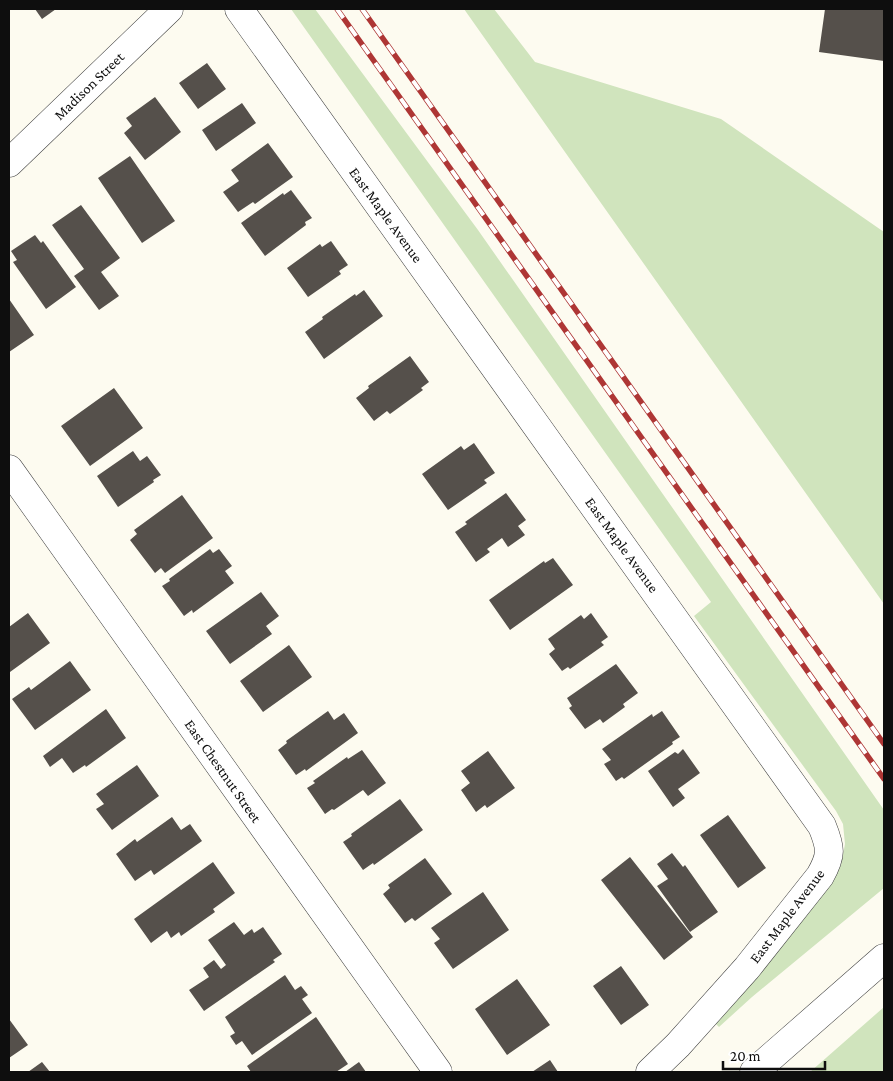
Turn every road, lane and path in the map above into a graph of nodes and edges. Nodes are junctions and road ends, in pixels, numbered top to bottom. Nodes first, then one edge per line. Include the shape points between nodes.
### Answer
1 (169, 9) edge
2 (239, 9) edge
3 (9, 163) edge
4 (9, 469) edge
5 (884, 958) edge
6 (438, 1072) edge
7 (650, 1072) edge
8 (754, 1072) edge

1 - 3 street, Madison Street
2 - 7 street, East Maple Avenue via 822,826 829,844 828,861 820,876 747,968
4 - 6 street, East Chestnut Street
5 - 8 street

